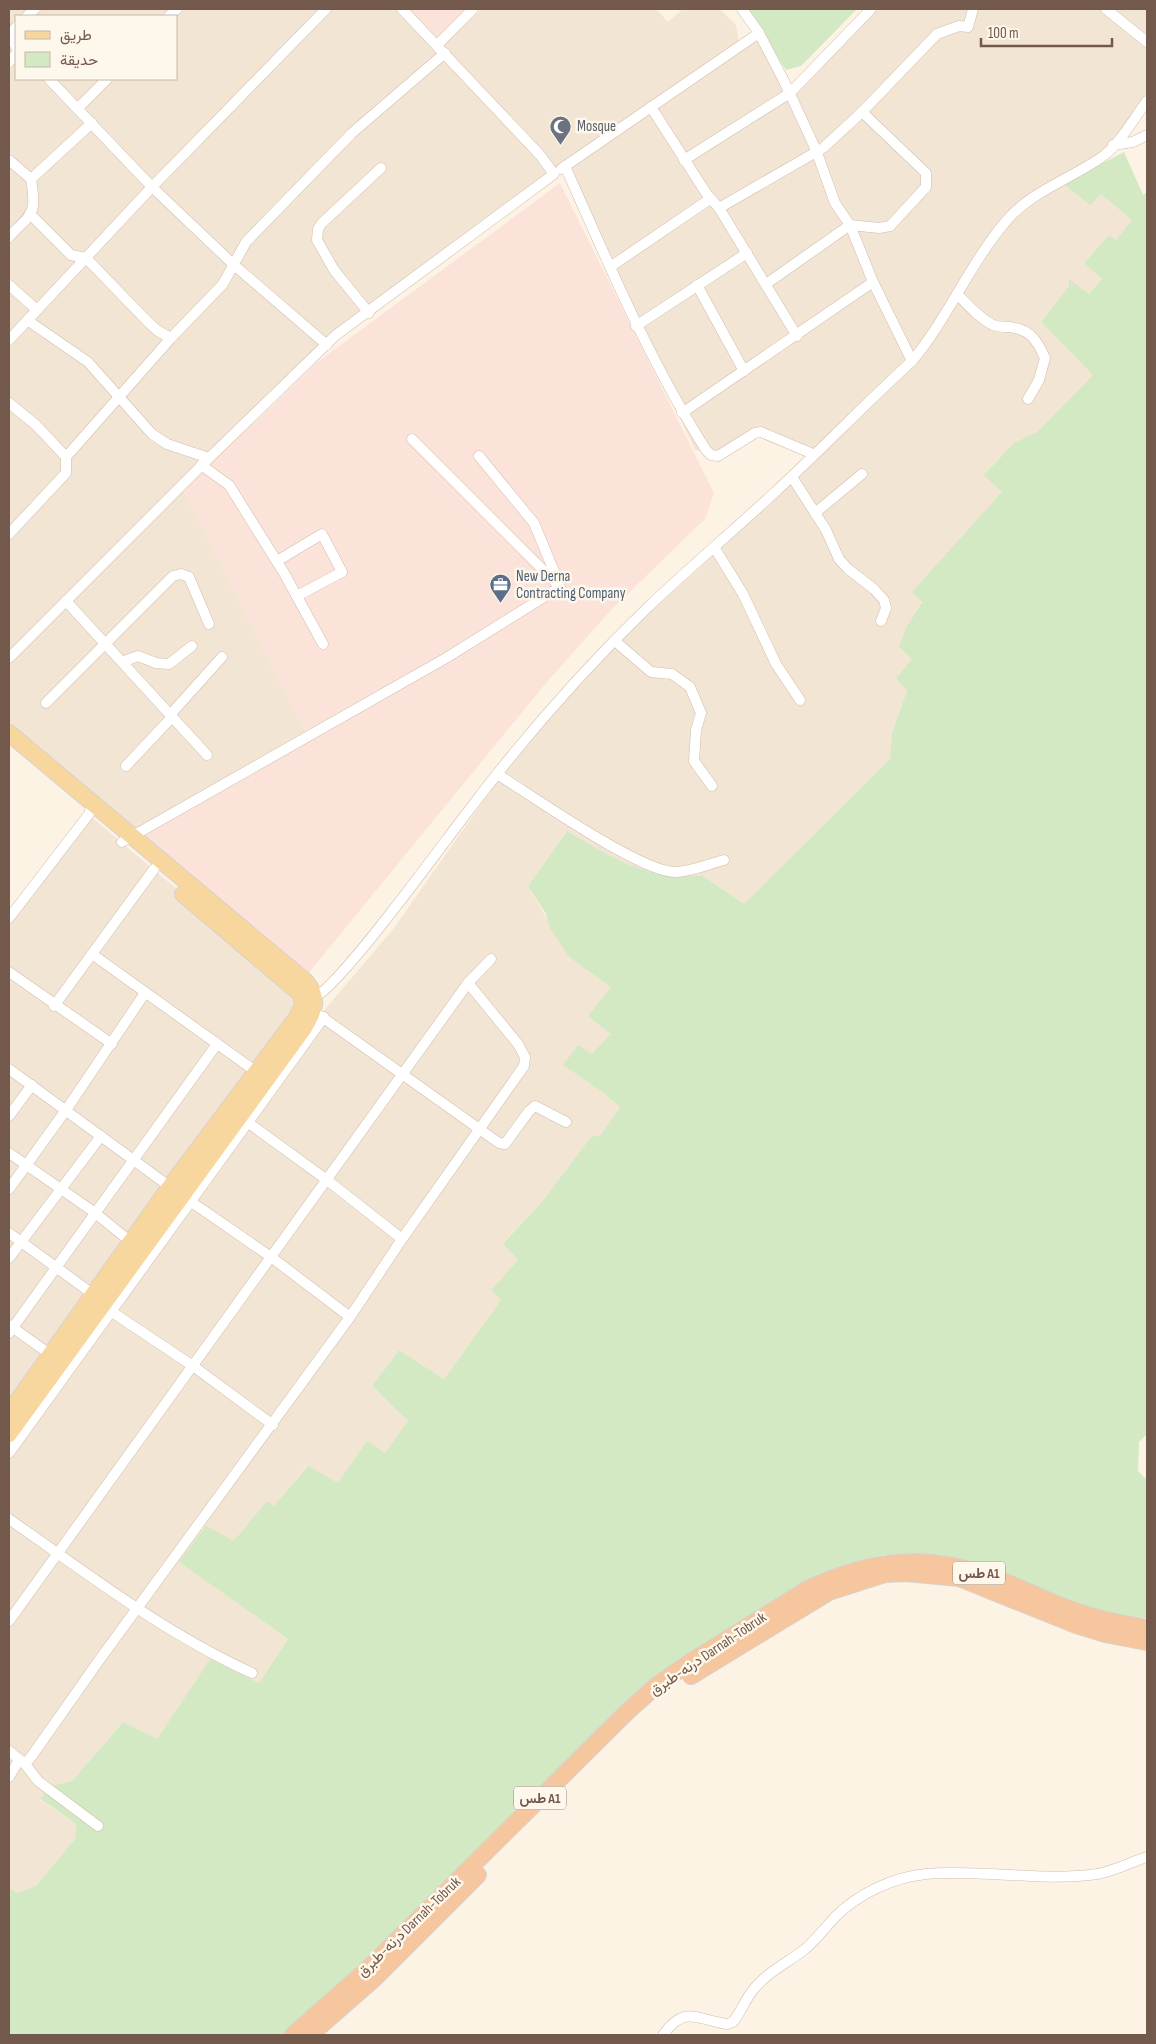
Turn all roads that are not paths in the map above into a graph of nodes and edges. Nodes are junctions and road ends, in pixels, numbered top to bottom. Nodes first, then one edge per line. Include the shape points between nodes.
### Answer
1 (326, 9) edge
2 (402, 9) edge
3 (473, 9) edge
4 (742, 9) edge
5 (871, 9) edge
6 (973, 9) edge
7 (1106, 9) edge
8 (759, 33) junction
9 (1147, 42) edge
10 (437, 45) junction
11 (445, 53) junction
12 (50, 80) edge
13 (106, 80) edge
14 (790, 93) junction
15 (1147, 101) edge
16 (651, 107) junction
17 (78, 108) junction
18 (862, 112) junction
19 (92, 123) junction
20 (1147, 135) edge
21 (1113, 145) junction
22 (816, 153) junction
23 (9, 160) edge
24 (684, 160) junction
25 (565, 166) junction
26 (381, 168) dead end
27 (554, 174) junction
28 (31, 178) junction
29 (152, 187) junction
30 (710, 199) junction
31 (720, 208) junction
32 (30, 214) junction
33 (850, 226) junction
34 (9, 237) edge
35 (747, 253) junction
36 (86, 258) junction
37 (234, 265) junction
38 (610, 267) junction
39 (873, 282) junction
40 (766, 284) junction
41 (9, 285) edge
42 (698, 285) junction
43 (957, 294) junction
44 (37, 310) junction
45 (368, 313) junction
46 (27, 320) junction
47 (636, 326) junction
48 (797, 336) junction
49 (171, 338) junction
50 (9, 340) edge
51 (326, 345) junction
52 (912, 362) junction
53 (744, 371) junction
54 (119, 399) junction
55 (1028, 399) dead end
56 (9, 402) edge
57 (682, 413) junction
58 (412, 439) dead end
59 (814, 454) junction
60 (479, 456) dead end
61 (66, 457) junction
62 (205, 462) junction
63 (862, 474) dead end
64 (792, 476) junction
65 (815, 513) junction
66 (9, 534) edge
67 (714, 547) junction
68 (277, 561) junction
69 (560, 586) junction
70 (297, 596) junction
71 (66, 601) junction
72 (881, 621) dead end
73 (209, 624) dead end
74 (615, 641) junction
75 (106, 644) junction
76 (323, 644) dead end
77 (192, 646) dead end
78 (222, 657) dead end
79 (9, 658) edge
80 (122, 662) junction
81 (800, 700) dead end
82 (46, 703) dead end
83 (171, 716) junction
84 (9, 733) edge
85 (9, 744) edge
86 (207, 755) dead end
87 (126, 766) dead end
88 (497, 774) junction
89 (712, 786) dead end
90 (90, 809) junction
91 (127, 839) junction
92 (724, 860) dead end
93 (154, 870) junction
94 (9, 918) edge
95 (92, 954) junction
96 (491, 959) dead end
97 (9, 972) edge
98 (468, 983) junction
99 (145, 993) junction
100 (54, 1006) junction
101 (312, 1006) junction
102 (112, 1044) junction
103 (218, 1044) junction
104 (9, 1069) edge
105 (255, 1071) junction
106 (403, 1074) junction
107 (32, 1086) junction
108 (66, 1110) junction
109 (9, 1116) edge
110 (243, 1119) junction
111 (566, 1122) dead end
112 (480, 1131) junction
113 (101, 1136) junction
114 (9, 1152) edge
115 (134, 1160) junction
116 (26, 1165) junction
117 (327, 1180) junction
118 (59, 1188) junction
119 (9, 1189) edge
120 (181, 1195) junction
121 (94, 1212) junction
122 (9, 1233) edge
123 (402, 1240) junction
124 (20, 1242) junction
125 (132, 1243) junction
126 (271, 1257) junction
127 (9, 1258) edge
128 (55, 1266) junction
129 (94, 1295) junction
130 (112, 1312) junction
131 (350, 1317) junction
132 (10, 1328) edge
133 (51, 1355) junction
134 (193, 1366) junction
135 (9, 1413) edge
136 (273, 1425) junction
137 (9, 1434) edge
138 (9, 1453) edge
139 (9, 1519) edge
140 (59, 1553) junction
141 (136, 1609) junction
142 (9, 1621) edge
143 (1147, 1628) edge
144 (1147, 1642) edge
145 (252, 1673) dead end
146 (9, 1751) edge
147 (22, 1762) junction
148 (9, 1778) edge
149 (98, 1826) dead end
150 (1147, 1857) edge
151 (293, 2035) edge
152 (310, 2035) edge
153 (663, 2035) edge

1 - 29 street
2 - 10 street
3 - 10 street
4 - 8 street
5 - 14 street
6 - 18 street via 968,27 959,26 937,34
7 - 9 street
8 - 14 street
8 - 16 street
10 - 11 street
11 - 27 street
11 - 37 street via 352,133 246,242
12 - 17 street
13 - 17 street
14 - 22 street
14 - 24 street
15 - 21 street
16 - 24 street
16 - 25 street
17 - 19 street
18 - 22 street
18 - 33 street via 926,173 928,180 926,187 890,226
19 - 28 street
19 - 29 street
20 - 21 street via 1133,142
21 - 43 street via 1104,156 1032,200 1008,219
22 - 31 street
22 - 33 street via 834,203
23 - 28 street
24 - 30 street
25 - 27 street
25 - 38 street
26 - 45 street via 322,224 317,235 334,270
27 - 45 street
28 - 32 street via 35,202
29 - 36 street
29 - 37 street
30 - 31 street
30 - 38 street
31 - 35 street
32 - 34 street
32 - 36 street via 71,255
33 - 39 street
33 - 40 street
35 - 40 street
35 - 42 street
36 - 44 street
36 - 49 street via 158,331
37 - 49 street via 222,284
37 - 51 street
38 - 47 street
39 - 48 street
39 - 52 street
40 - 48 street
41 - 44 street
42 - 47 street
42 - 53 street
43 - 52 street
43 - 55 street via 995,326 1029,332 1037,342 1045,358
44 - 46 street
45 - 51 street
46 - 50 street
46 - 54 street via 88,362
47 - 57 street
48 - 53 street
49 - 54 street
51 - 62 street
52 - 59 street
53 - 57 street
54 - 61 street
54 - 62 street via 160,439
56 - 61 street
57 - 59 street via 712,455 718,456 754,433 761,432
58 - 69 street
59 - 64 street
60 - 69 street via 534,523
61 - 66 street via 66,473
62 - 68 street via 229,484
62 - 71 street
63 - 65 street
64 - 65 street
64 - 67 street
65 - 72 street via 838,559 884,600 886,608
67 - 74 street
67 - 81 street via 743,594 776,664
68 - 70 street
68 - 70 street via 322,534 342,572
69 - 91 street via 446,658
70 - 76 street
71 - 75 street
71 - 79 street
73 - 75 street via 189,578 181,574 173,576
74 - 88 street via 563,694
74 - 89 street via 644,668 658,674 672,674 690,687 701,713 694,761
75 - 80 street
75 - 82 street
77 - 80 street via 169,664 138,656
78 - 83 street
80 - 83 street
83 - 86 street
83 - 87 street
84 - 90 main road
85 - 90 main road
88 - 92 street via 650,866 674,872
88 - 101 street via 381,925
90 - 91 main road
90 - 94 street
91 - 93 main road
91 - 101 main road via 306,982
93 - 95 street
93 - 101 main road
95 - 99 street
95 - 100 street
96 - 98 street
97 - 100 street
98 - 106 street
98 - 112 street via 525,1057 524,1066
99 - 102 street
99 - 103 street
100 - 102 street
101 - 105 main road via 296,1019
101 - 106 street
101 - 110 main road
102 - 108 street
103 - 105 street
103 - 115 street
104 - 107 street
105 - 120 main road
106 - 112 street
106 - 117 street
107 - 108 street
107 - 109 street
108 - 113 street
108 - 116 street
110 - 117 street
110 - 120 main road
111 - 112 street via 535,1106 505,1144
112 - 123 street
113 - 115 street
113 - 118 street
114 - 116 street
115 - 120 street
115 - 121 street
116 - 118 street
116 - 119 street
117 - 123 street
117 - 126 street
118 - 121 street
118 - 124 street
120 - 125 main road
120 - 126 street
120 - 130 street
120 - 137 main road
121 - 125 street
121 - 128 street
122 - 124 street
123 - 131 street
124 - 127 street
124 - 128 street
125 - 129 main road
126 - 131 street
126 - 134 street
128 - 129 street
128 - 132 street
129 - 133 main road
130 - 134 street
130 - 138 street
131 - 136 street
132 - 133 street
133 - 135 main road
134 - 136 street
134 - 140 street
136 - 141 street
139 - 140 street
140 - 141 street
140 - 142 street
141 - 145 street
141 - 147 street
143 - 151 highway, درنه-طبرق Darnah-Tobruk / طس A1 via 1083,1614 993,1577 939,1562 885,1564 824,1581 692,1661 641,1699 371,1966
144 - 152 highway, درنه-طبرق Darnah-Tobruk / طس A1 via 1098,1632 959,1578 936,1574 885,1574 829,1592 698,1670 663,1695 375,1978
146 - 147 street
147 - 148 street
147 - 149 street via 38,1781
150 - 153 street via 1085,1875 1049,1878 952,1873 900,1879 863,1895 837,1915 805,1949 753,1989 733,2022 727,2024 681,2017

